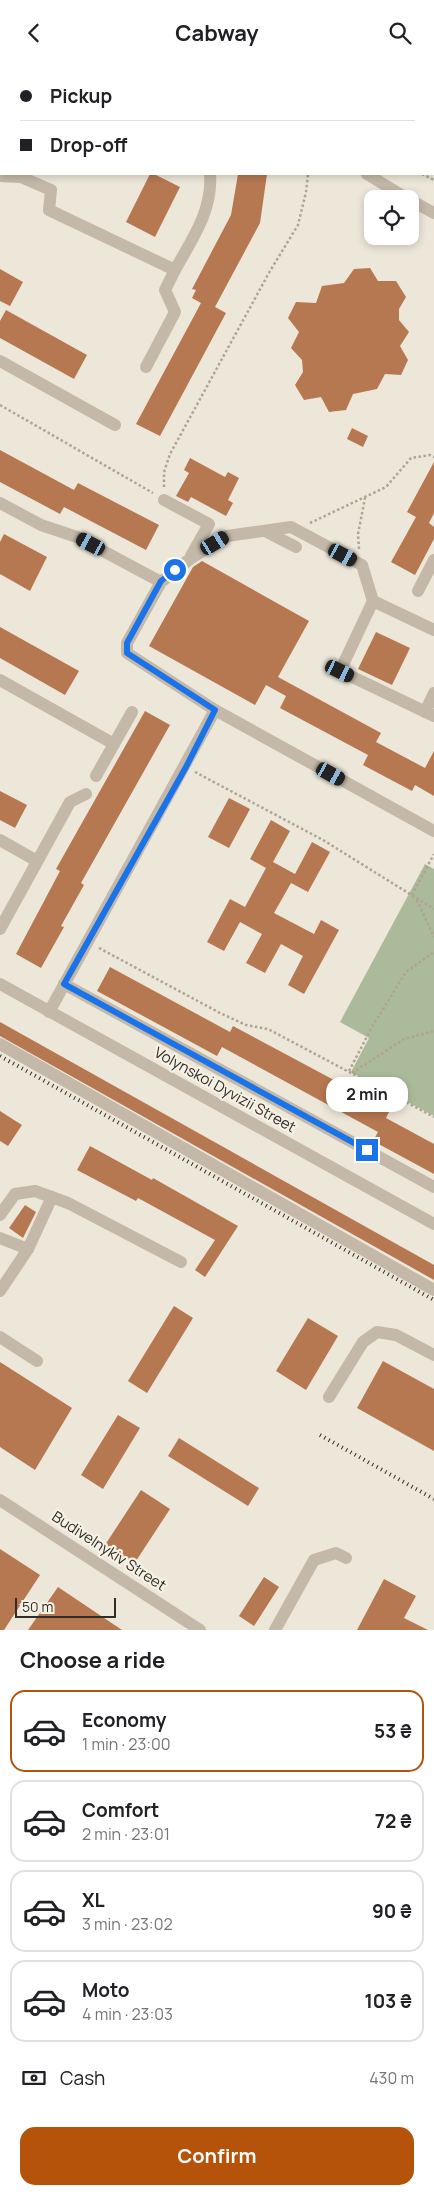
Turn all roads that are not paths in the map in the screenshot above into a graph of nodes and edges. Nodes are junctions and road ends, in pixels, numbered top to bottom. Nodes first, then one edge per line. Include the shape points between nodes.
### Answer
1 (210, 175) edge
2 (369, 175) edge
3 (0, 176) edge
4 (394, 190) edge
5 (419, 205) edge
6 (434, 213) edge
7 (175, 270) junction
8 (0, 361) edge
9 (146, 367) dead end
10 (115, 425) dead end
11 (164, 499) road end
12 (0, 503) edge
13 (265, 531) junction
14 (296, 547) dead end
15 (190, 559) junction
16 (434, 560) edge
17 (161, 581) junction
18 (418, 591) dead end
19 (373, 601) junction
20 (434, 630) edge
21 (0, 680) edge
22 (434, 693) edge
23 (215, 710) junction
24 (132, 712) dead end
25 (430, 714) edge
26 (114, 744) junction
27 (96, 776) dead end
28 (86, 793) dead end
29 (434, 831) edge
30 (0, 840) edge
31 (38, 861) junction
32 (0, 929) edge
33 (64, 984) junction
34 (0, 985) edge
35 (49, 1012) junction
36 (0, 1044) edge
37 (434, 1187) edge
38 (52, 1197) junction
39 (0, 1215) edge
40 (434, 1224) edge
41 (0, 1238) edge
42 (28, 1249) junction
43 (180, 1262) dead end
44 (434, 1290) edge
45 (0, 1291) edge
46 (0, 1337) edge
47 (434, 1355) edge
48 (37, 1361) dead end
49 (329, 1397) dead end
50 (0, 1500) edge
51 (346, 1558) dead end
52 (200, 1630) edge
53 (275, 1630) edge

1 - 7 street via 207,211
2 - 4 street
3 - 7 street via 21,177 51,190 49,210
5 - 6 street
7 - 9 street via 165,289 175,312
8 - 10 street
11 - 15 street via 209,524
12 - 17 street via 41,525 77,537
13 - 14 street
13 - 15 street via 227,536
13 - 19 street via 291,527 362,565
15 - 17 street
16 - 18 street
17 - 23 street via 127,643 127,653
19 - 20 street
19 - 25 street via 340,671
21 - 26 street
22 - 25 street
23 - 29 street
23 - 33 street
24 - 26 street
26 - 27 street
28 - 31 street via 70,802
30 - 31 street
31 - 32 street
33 - 35 street
33 - 37 street
34 - 35 street, Volynskoi Dyvizii Street
35 - 40 street, Volynskoi Dyvizii Street
36 - 44 street
38 - 39 street via 35,1191 15,1194
38 - 42 street
38 - 43 street
41 - 42 street
42 - 45 street
46 - 48 street
47 - 49 street via 396,1335 377,1332 363,1342
50 - 52 street, Budivelnykiv Street
51 - 53 street via 336,1553 314,1560

